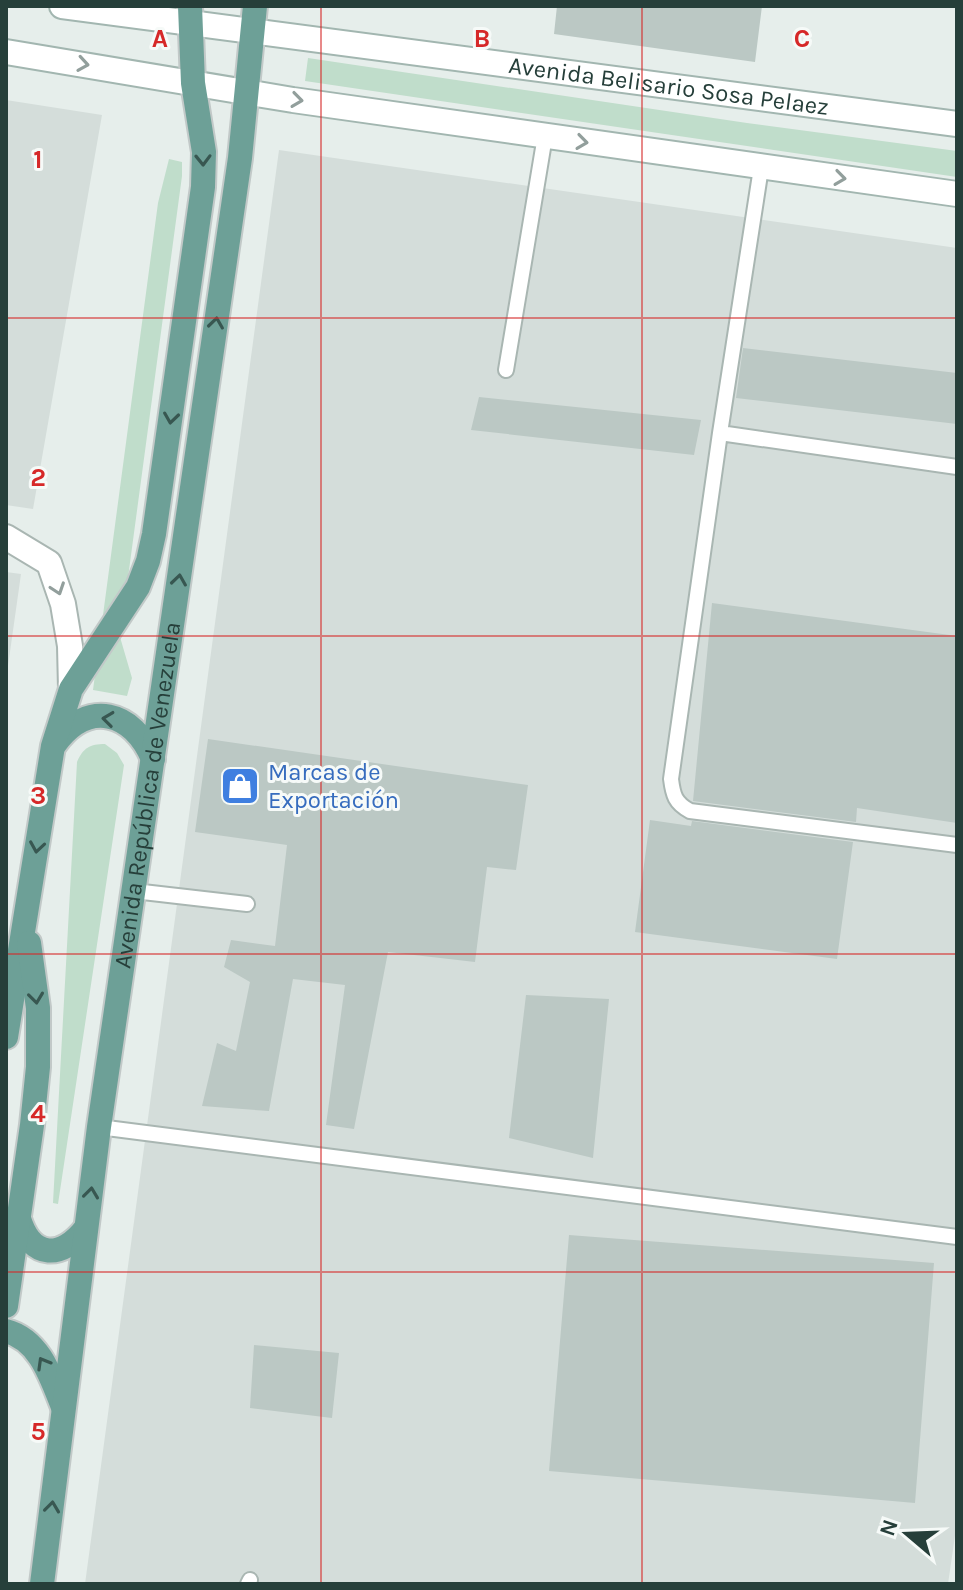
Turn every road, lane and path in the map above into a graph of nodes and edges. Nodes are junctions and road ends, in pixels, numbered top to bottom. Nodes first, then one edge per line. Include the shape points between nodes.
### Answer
1 (62, 6) edge
2 (255, 6) edge
3 (190, 14) edge
4 (252, 31) junction
5 (6, 52) edge
6 (193, 83) junction
7 (247, 92) junction
8 (957, 124) edge
9 (545, 136) junction
10 (761, 168) junction
11 (957, 194) edge
12 (506, 370) dead end
13 (720, 433) junction
14 (957, 467) edge
15 (6, 537) edge
16 (71, 689) junction
17 (53, 746) junction
18 (153, 759) junction
19 (957, 845) edge
20 (134, 891) junction
21 (247, 904) dead end
22 (26, 920) junction
23 (6, 1037) edge
24 (99, 1127) junction
25 (19, 1219) junction
26 (86, 1228) junction
27 (957, 1237) edge
28 (6, 1306) edge
29 (6, 1331) edge
30 (63, 1409) junction
31 (42, 1584) edge

1 - 3 street, Avenida Belisario Sosa Pelaez
2 - 4 main road, Avenida República de Venezuela
3 - 4 street, Avenida Belisario Sosa Pelaez
3 - 6 main road, Avenida República de Venezuela
4 - 7 main road, Avenida República de Venezuela
4 - 8 street, Avenida Belisario Sosa Pelaez
5 -> 6 street
6 - 7 street
6 -> 16 main road, Avenida República de Venezuela via 204,152 203,187 154,534 138,587
7 -> 9 street
18 -> 7 main road, Avenida República de Venezuela
9 -> 10 street
9 - 12 lane
10 -> 11 street
10 - 13 lane
13 - 14 lane
13 - 19 lane via 671,779 676,802 690,811
15 -> 16 street via 49,563 63,604
16 - 17 main road, Avenida República de Venezuela
18 -> 17 main road via 145,739 129,724 108,716 86,718 67,728
17 -> 22 main road, Avenida República de Venezuela
18 - 20 main road, Avenida República de Venezuela
20 - 21 lane
20 - 24 main road, Avenida República de Venezuela
22 - 23 main road, Avenida República de Venezuela
22 -> 25 main road, Avenida República de Venezuela via 38,1008 38,1067
26 -> 24 main road, Avenida República de Venezuela
24 - 27 lane
25 - 26 main road via 24,1234 48,1251 63,1250
25 - 28 main road, Avenida República de Venezuela
26 - 30 main road, Avenida República de Venezuela
30 -> 29 main road via 30,1343
31 -> 30 main road, Avenida República de Venezuela

